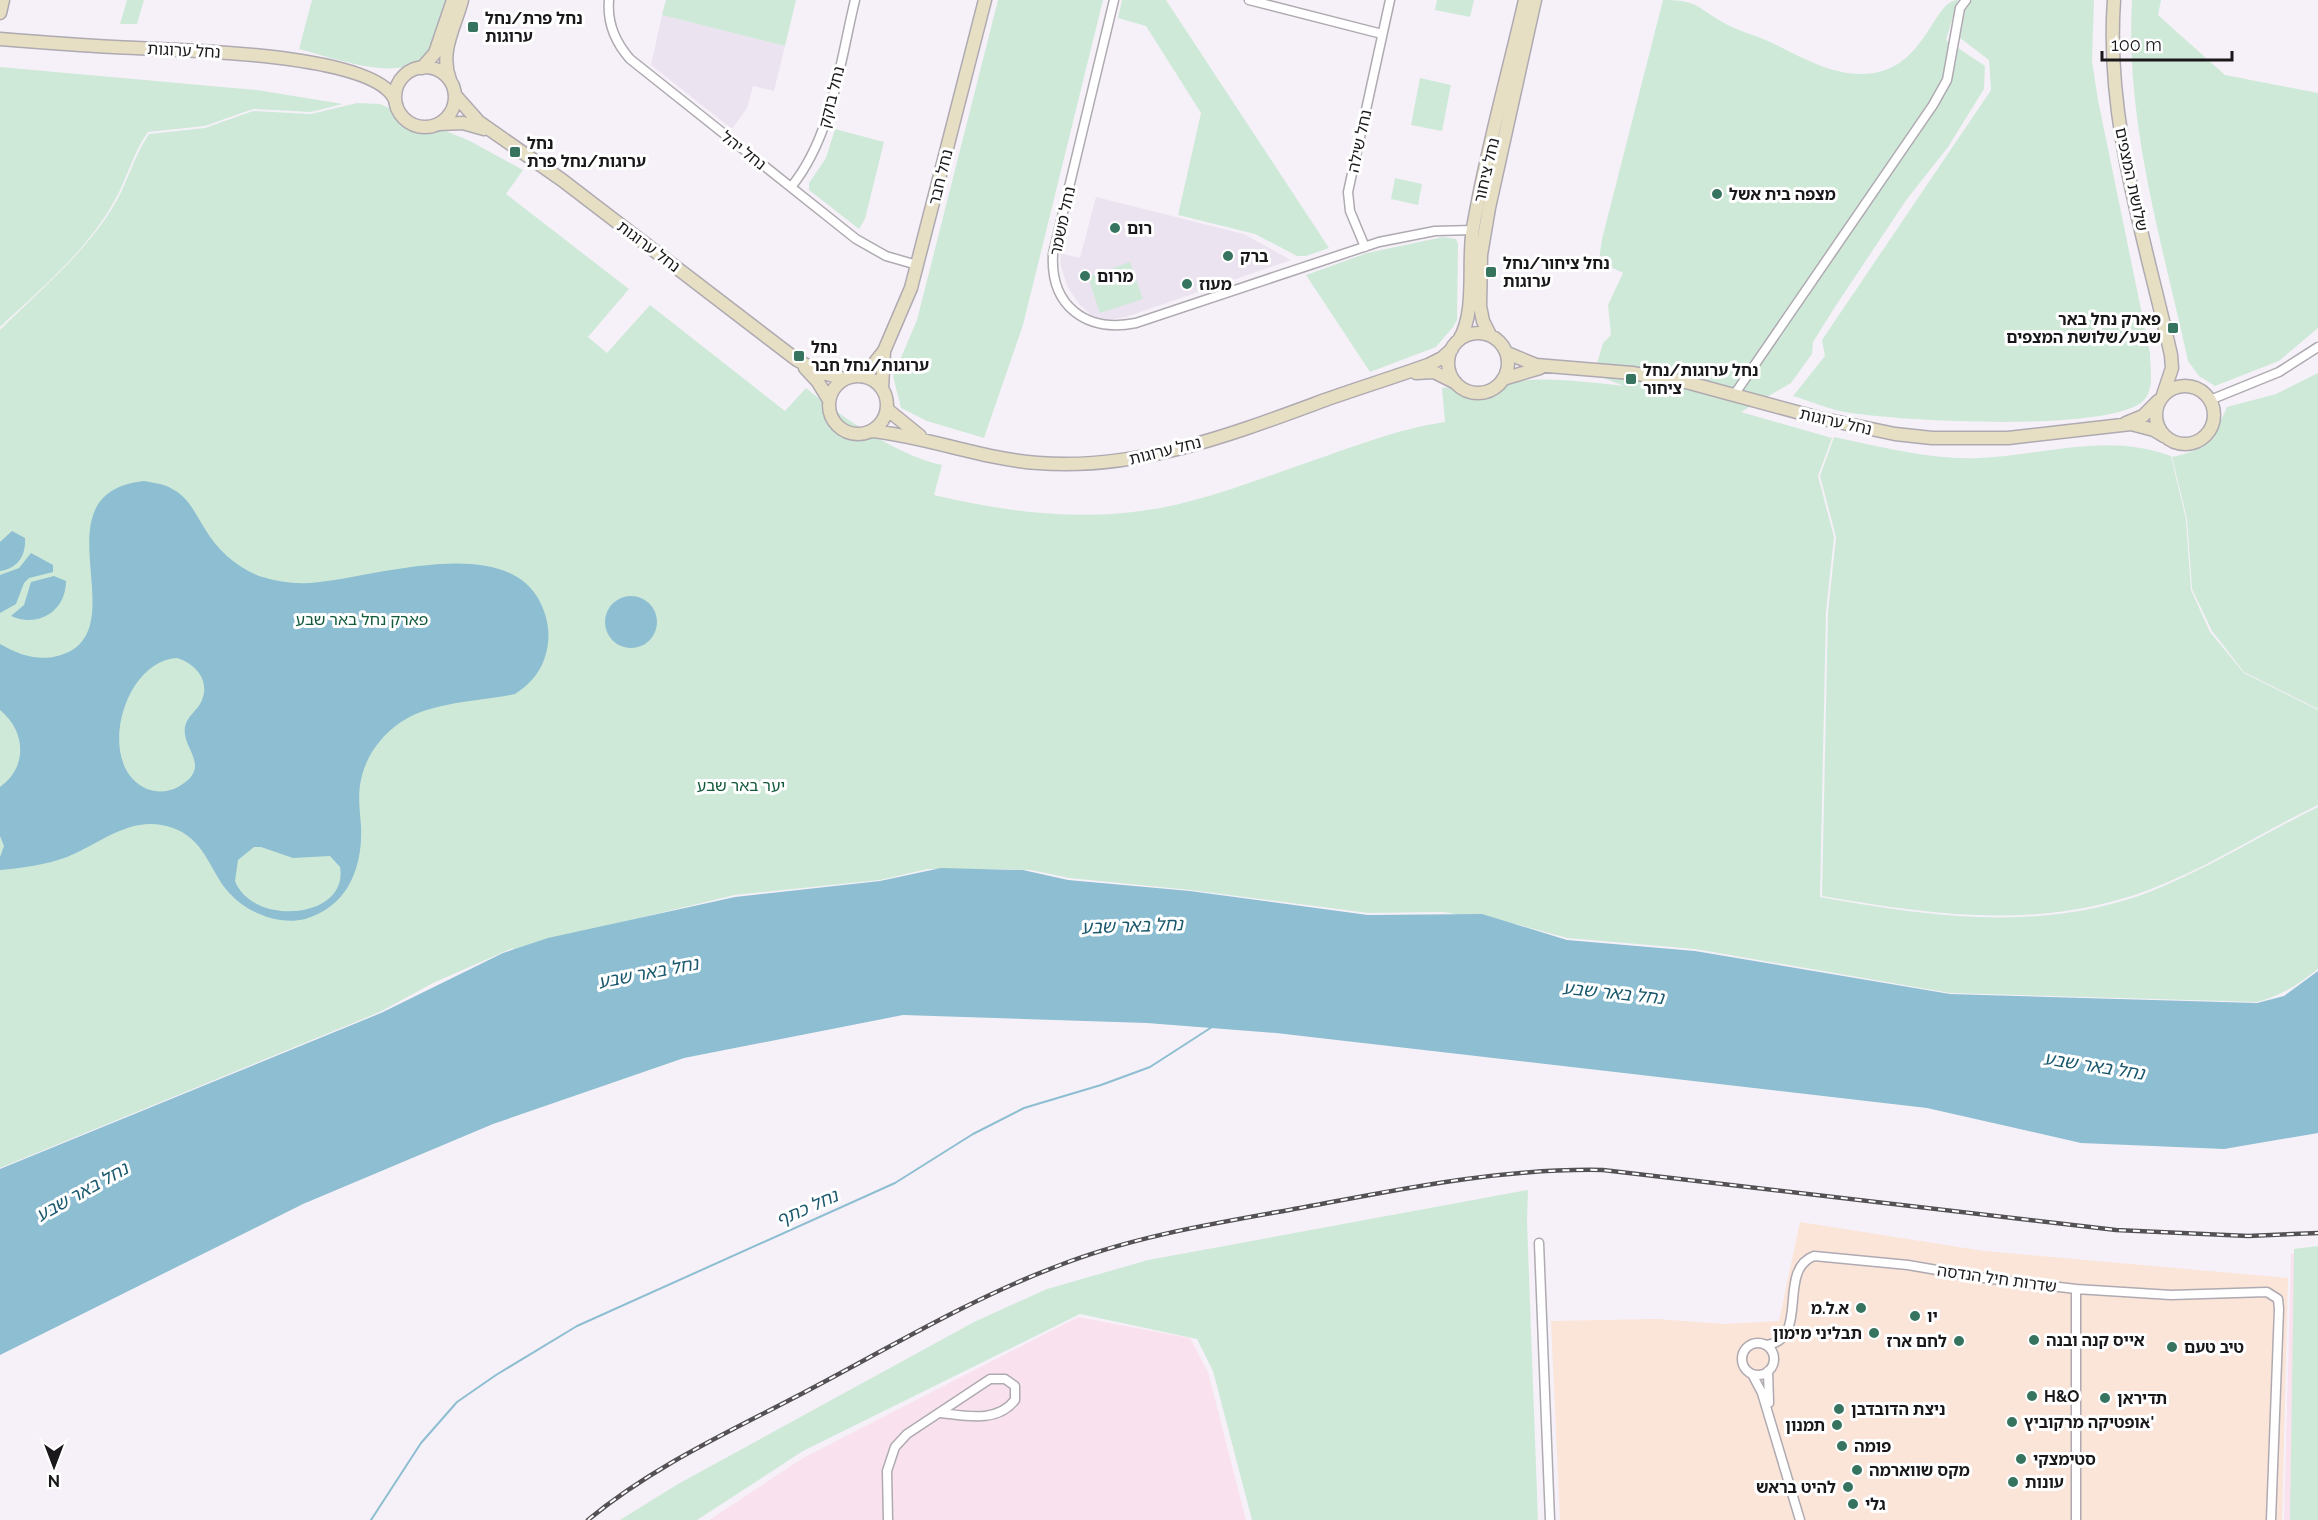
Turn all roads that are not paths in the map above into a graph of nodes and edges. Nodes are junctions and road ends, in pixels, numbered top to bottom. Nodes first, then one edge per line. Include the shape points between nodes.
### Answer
1 (3, 0) edge
2 (453, 0) edge
3 (462, 0) edge
4 (609, 0) edge
5 (855, 0) edge
6 (985, 0) edge
7 (1114, 0) edge
8 (1249, 0) edge
9 (1390, 0) edge
10 (1525, 0) edge
11 (1535, 0) edge
12 (1966, 0) edge
13 (2115, 0) edge
14 (0, 14) edge
15 (1382, 34) junction
16 (0, 39) edge
17 (422, 68) junction
18 (366, 77) junction
19 (402, 78) junction
20 (450, 81) junction
21 (455, 95) junction
22 (395, 100) junction
23 (438, 124) junction
24 (500, 135) junction
25 (791, 187) junction
26 (1473, 230) junction
27 (1365, 247) junction
28 (917, 265) junction
29 (1490, 335) junction
30 (1455, 344) junction
31 (2318, 347) edge
32 (884, 351) junction
33 (1507, 353) junction
34 (2171, 355) junction
35 (797, 360) junction
36 (1553, 367) junction
37 (1400, 375) junction
38 (859, 376) junction
39 (845, 379) junction
40 (1503, 379) junction
41 (1457, 384) junction
42 (2194, 387) junction
43 (882, 388) junction
44 (1734, 395) junction
45 (2161, 398) junction
46 (829, 400) junction
47 (2210, 400) junction
48 (888, 410) junction
49 (2122, 425) junction
50 (872, 431) junction
51 (2164, 436) junction
52 (924, 439) junction
53 (1539, 1243) dead end
54 (2076, 1289) junction
55 (1766, 1346) junction
56 (1768, 1371) junction
57 (1752, 1374) junction
58 (942, 1413) junction
59 (1769, 1418) junction
60 (1799, 1518) edge
61 (888, 1520) edge
62 (1550, 1520) edge
63 (2076, 1520) edge
64 (2271, 1520) edge

1 - 14 street
2 - 17 street via 435,53
3 - 20 street via 446,50
4 - 25 street, נחל יהל via 614,35 630,60
5 - 25 street, נחל בוקק via 819,142 809,164
6 - 28 street, נחל חבר
7 - 27 street, נחל משמר via 1053,254 1056,285 1075,313 1105,325 1136,323
8 - 15 street
9 - 15 street, נחל שילה
10 - 26 street, נחל ציחור
11 - 29 street, נחל ציחור via 1481,255 1480,306
12 - 44 street via 1960,8 1947,80 1933,105
13 - 34 street, שלושת המצפים via 2117,109
15 - 27 street, נחל שילה via 1348,192 1350,211
16 - 18 street, נחל ערוגות via 258,55
17 - 19 street
17 - 20 street via 440,72
18 - 19 street, נחל ערוגות
18 - 22 street, נחל ערוגות via 392,92
19 - 22 street
20 - 21 street
21 - 23 street via 449,116
21 - 24 street, נחל ערוגות via 470,114
22 - 23 street via 400,114 411,124
23 - 24 street, נחל ערוגות via 464,123
24 - 35 street, נחל ערוגות
25 - 28 street, נחל יהל via 868,247
26 - 27 street, נחל משמר via 1435,231
26 - 30 street, נחל ציחור via 1468,318
28 - 32 street, נחל חבר
29 - 30 street via 1473,333
29 - 33 street
30 - 37 street, נחל ערוגות via 1437,360
30 - 41 street via 1449,367
31 - 47 street via 2279,372
32 - 38 street, נחל חבר
32 - 43 street, נחל חבר
33 - 36 street, נחל ערוגות via 1536,365
33 - 40 street
34 - 42 street, שלושת המצפים via 2185,380
34 - 45 street, שלושת המצפים via 2172,368
35 - 39 street, נחל ערוגות via 819,372
35 - 46 street, נחל ערוגות
36 - 40 street, נחל ערוגות
36 - 44 street, נחל ערוגות via 1660,377
37 - 41 street, נחל ערוגות via 1434,372
37 - 52 street, נחל ערוגות via 1185,447 1129,460 1029,463 976,454
38 - 39 street
38 - 43 street
39 - 46 street
40 - 41 street via 1482,392 1468,391
42 - 45 street via 2177,387
42 - 47 street
43 - 48 street
44 - 49 street, נחל ערוגות via 1859,428 1932,438 2037,436
45 - 49 street, נחל ערוגות via 2144,416
45 - 51 street via 2155,419
46 - 50 street via 832,419 841,429 859,435
47 - 51 street via 2212,427 2199,441 2181,444
48 - 50 street
48 - 52 street, נחל ערוגות
49 - 51 street, נחל ערוגות via 2143,426
50 - 52 street, נחל ערוגות
53 - 62 street
54 - 55 street, שדרות חיל הנדסה via 1814,1256 1799,1269 1786,1335
54 - 63 street
54 - 64 street, שדרות חיל הנדסה via 2171,1295 2267,1292 2277,1299
55 - 56 street via 1774,1360
55 - 57 street via 1752,1344 1744,1350 1743,1365
56 - 57 street
56 - 59 street
57 - 59 street
58 - 58 street via 972,1417 994,1414 1016,1400 1016,1386 1005,1379 990,1379
58 - 61 street via 907,1434 895,1447 887,1471
59 - 60 street

